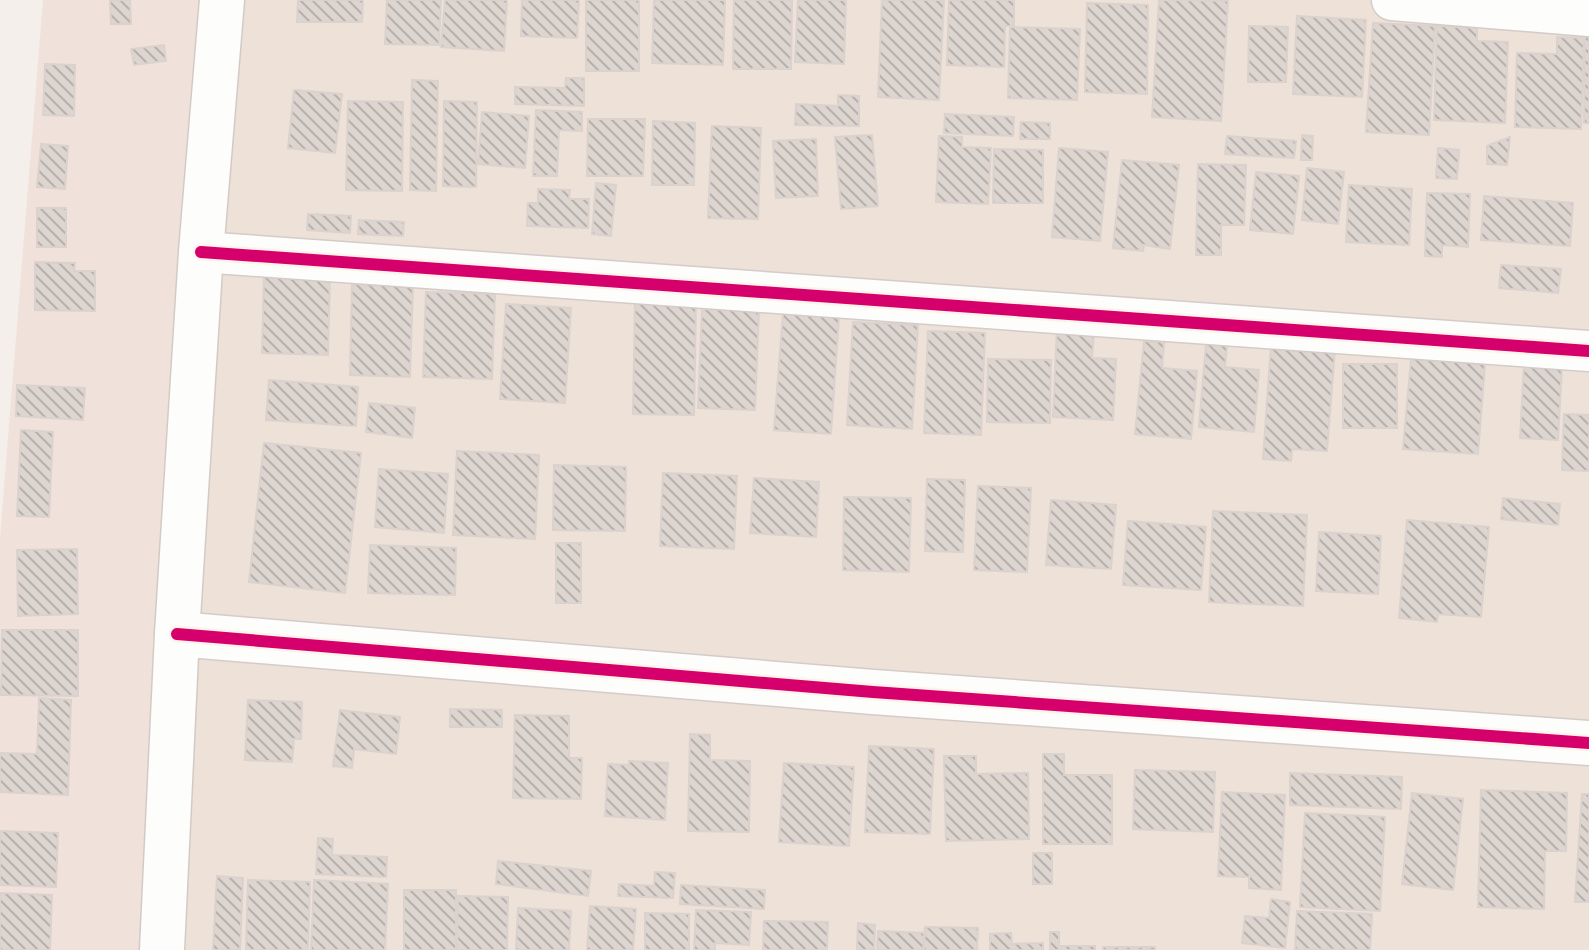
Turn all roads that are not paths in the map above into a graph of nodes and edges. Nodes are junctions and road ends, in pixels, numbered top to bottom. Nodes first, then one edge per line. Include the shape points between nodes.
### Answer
1 (222, 0) edge
2 (1392, 0) edge
3 (1589, 16) edge
4 (201, 252) junction
5 (1589, 351) edge
6 (177, 634) junction
7 (1589, 743) edge
8 (162, 950) edge

1 - 4 street
2 - 3 street
4 - 5 street
4 - 6 street
6 - 7 street via 857,691
6 - 8 street

